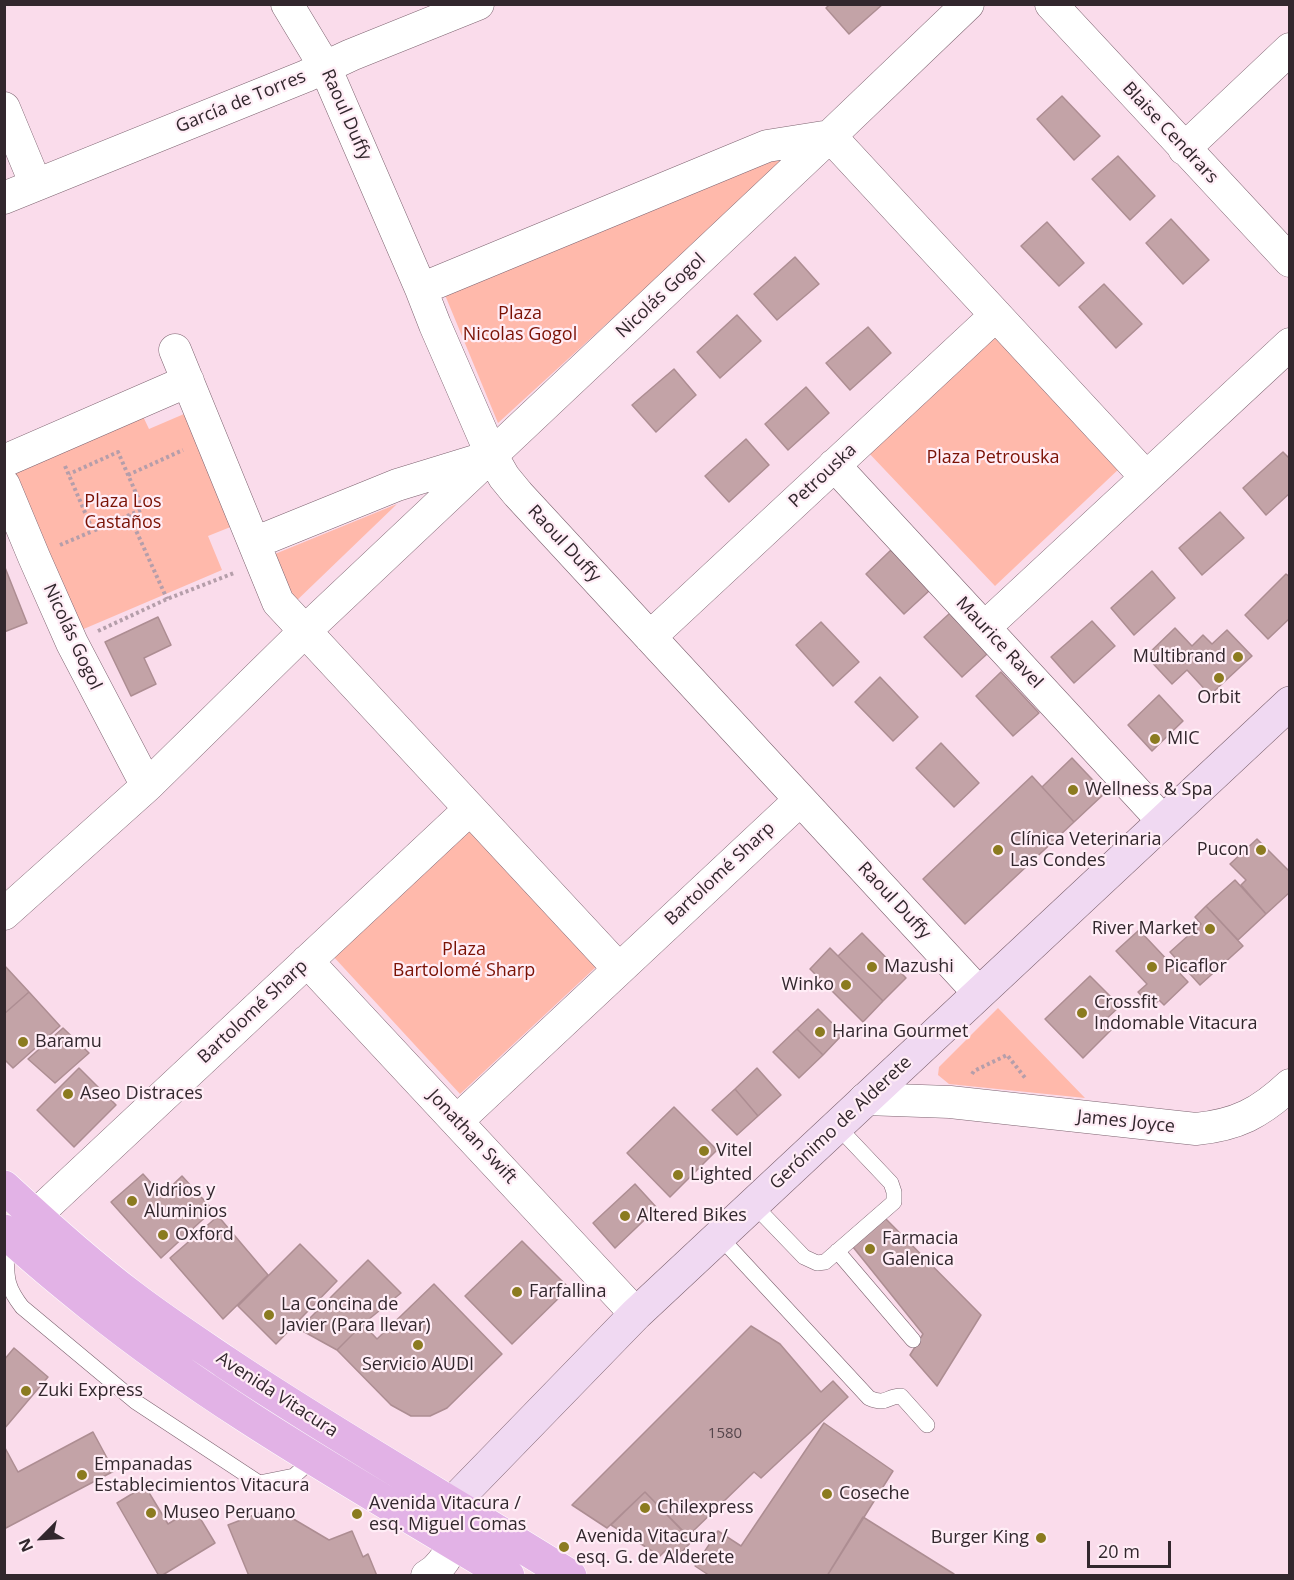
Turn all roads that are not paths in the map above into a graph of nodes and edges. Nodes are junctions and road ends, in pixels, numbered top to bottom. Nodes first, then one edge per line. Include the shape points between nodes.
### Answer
1 (287, 4) edge
2 (478, 4) edge
3 (968, 4) edge
4 (1051, 4) edge
5 (1290, 49) edge
6 (325, 67) junction
7 (4, 108) edge
8 (830, 136) junction
9 (1184, 149) junction
10 (36, 185) junction
11 (4, 198) edge
12 (1290, 261) edge
13 (421, 289) junction
14 (996, 315) junction
15 (1290, 344) edge
16 (176, 350) dead end
17 (188, 381) junction
18 (492, 456) junction
19 (4, 461) edge
20 (834, 465) junction
21 (1146, 477) junction
22 (4, 484) edge
23 (258, 553) junction
24 (985, 627) junction
25 (305, 631) junction
26 (650, 637) junction
27 (1290, 703) edge
28 (147, 786) junction
29 (800, 800) junction
30 (470, 809) junction
31 (1163, 820) junction
32 (4, 914) edge
33 (307, 961) junction
34 (620, 969) junction
35 (979, 993) junction
36 (905, 1062) junction
37 (1290, 1085) edge
38 (865, 1100) junction
39 (950, 1102) junction
40 (457, 1121) junction
41 (837, 1126) junction
42 (4, 1187) edge
43 (754, 1205) junction
44 (35, 1216) junction
45 (719, 1236) junction
46 (5, 1240) edge
47 (837, 1251) junction
48 (636, 1314) junction
49 (914, 1341) dead end
50 (927, 1425) dead end
51 (314, 1458) junction
52 (452, 1504) junction
53 (441, 1535) junction
54 (427, 1575) edge
55 (508, 1575) edge
56 (570, 1575) edge

1 - 6 street, Raoul Duffy
2 - 6 street, García de Torres
3 - 8 street, Nicolás Gogol
4 - 9 street, Blaise Cendrars
5 - 9 street
6 - 10 street, García de Torres
6 - 13 street, Raoul Duffy
7 - 10 street
8 - 13 street via 767,146
8 - 14 street
8 - 18 street, Nicolás Gogol
9 - 12 street, Blaise Cendrars
10 - 11 street, García de Torres
13 - 18 street, Raoul Duffy
14 - 20 street, Petrouska
14 - 21 street
15 - 21 street
16 - 17 street
17 - 19 street
17 - 23 street
18 - 23 street, Nicolás Gogol via 397,485
18 - 25 street, Nicolás Gogol
18 - 26 street, Raoul Duffy via 518,494
20 - 24 street, Maurice Ravel
20 - 26 street, Petrouska
21 - 24 street
22 - 28 street, Nicolás Gogol via 72,642
23 - 25 street via 278,602
24 - 31 street, Maurice Ravel
25 - 28 street, Nicolás Gogol
25 - 30 street
26 - 29 street, Raoul Duffy
27 - 31 main road, Gerónimo de Alderete
28 - 32 street, Nicolás Gogol
29 - 34 street, Bartolomé Sharp
29 - 35 street, Raoul Duffy
30 - 33 street, Bartolomé Sharp
30 - 34 street
31 - 35 main road, Gerónimo de Alderete
33 - 40 street, Jonathan Swift
33 - 44 street, Bartolomé Sharp
34 - 40 street, Bartolomé Sharp
35 - 36 main road, Gerónimo de Alderete
36 - 38 main road, Gerónimo de Alderete
36 - 39 street, James Joyce via 922,1085
37 - 39 street, James Joyce via 1250,1115 1196,1129
38 - 39 street, James Joyce
38 - 41 main road, Gerónimo de Alderete
40 - 48 street, Jonathan Swift
41 - 43 main road, Gerónimo de Alderete
41 - 47 lane via 891,1183 894,1202
42 - 44 main road, Avenida Vitacura
43 - 45 main road, Gerónimo de Alderete
43 - 47 lane via 804,1257 825,1262
44 - 52 main road, Avenida Vitacura via 169,1324 263,1388
45 - 48 main road, Gerónimo de Alderete
45 - 50 lane via 870,1398 878,1402 901,1396
46 - 51 main road, Avenida Vitacura via 22,1247 168,1365
46 - 51 lane via 8,1280 22,1307 136,1402 259,1483 294,1476
47 - 49 lane
48 - 52 main road, Gerónimo de Alderete
51 - 53 main road, Avenida Vitacura
52 - 53 main road, Gerónimo de Alderete
52 - 56 main road, Avenida Vitacura
53 - 54 street via 446,1559
53 - 55 main road, Avenida Vitacura

